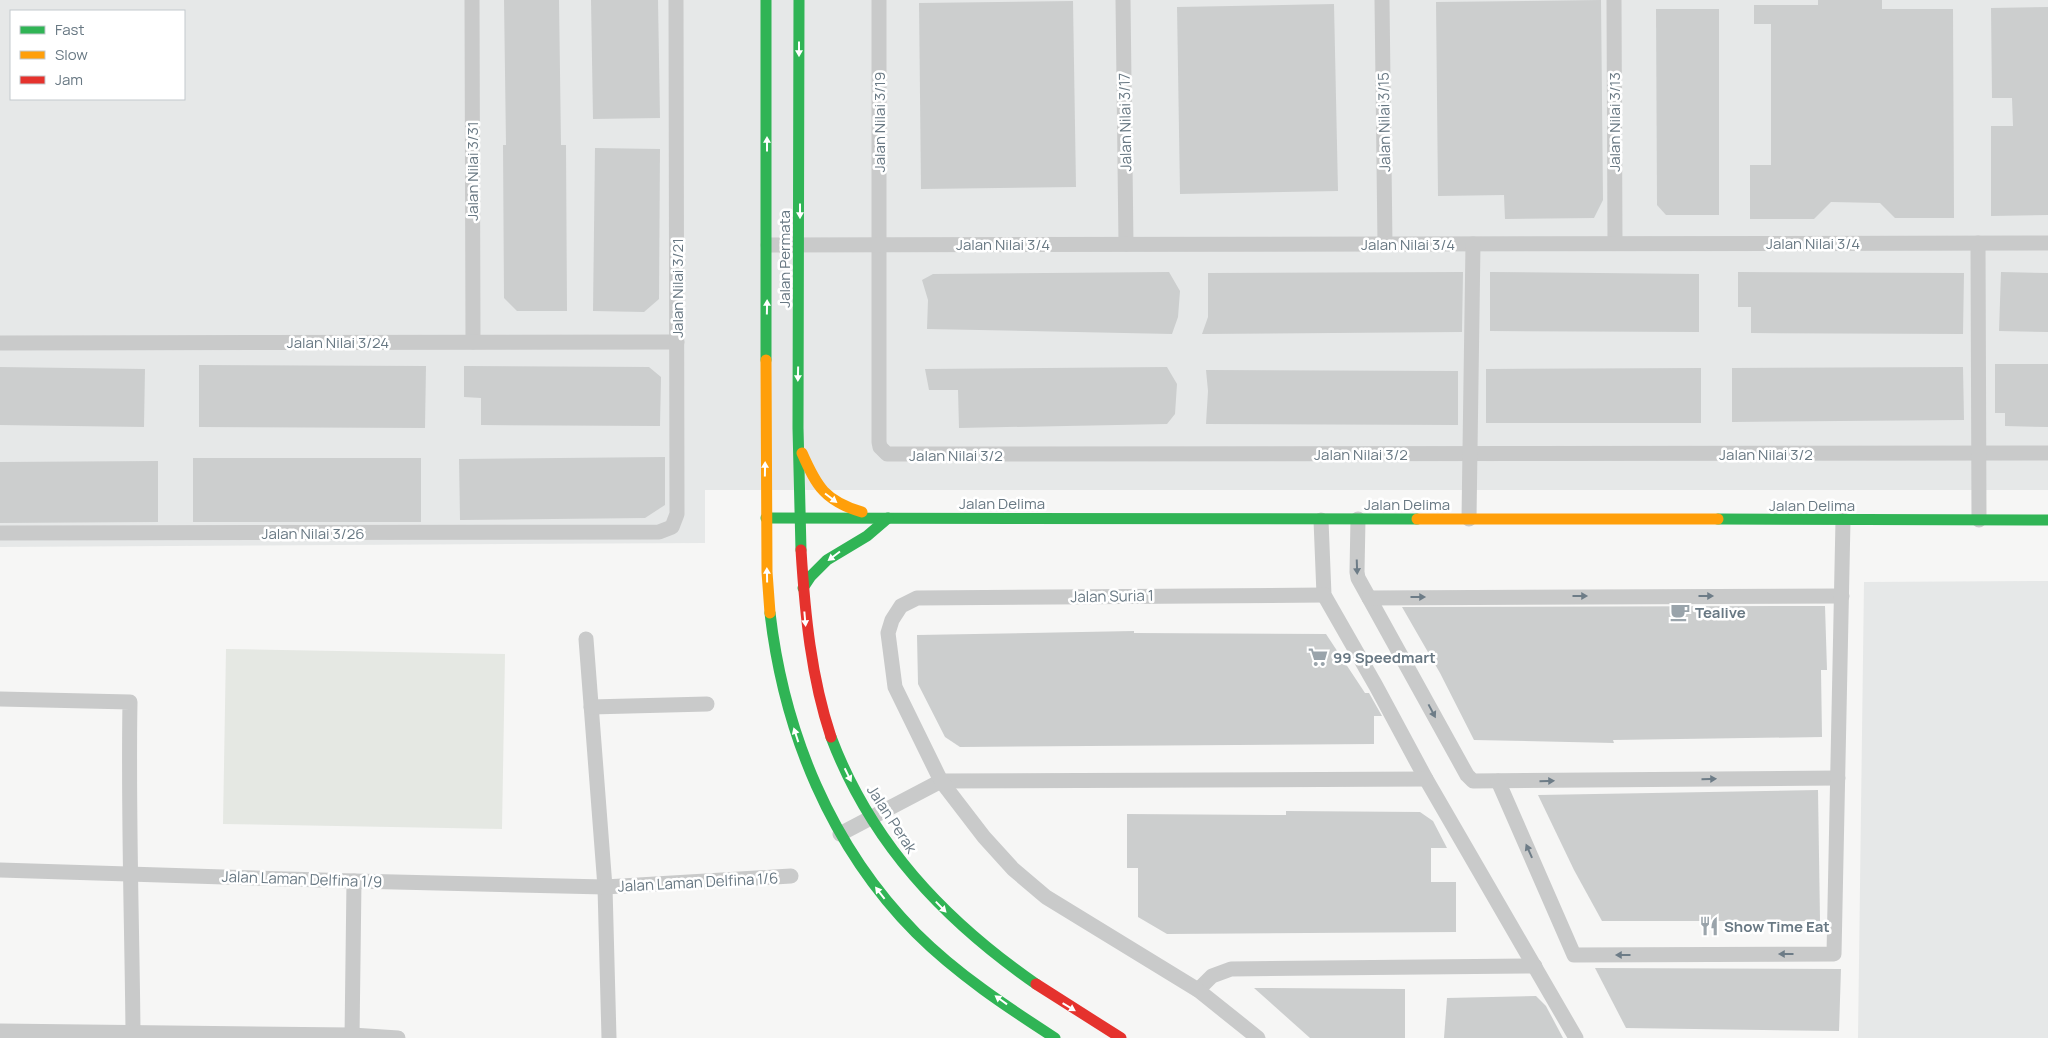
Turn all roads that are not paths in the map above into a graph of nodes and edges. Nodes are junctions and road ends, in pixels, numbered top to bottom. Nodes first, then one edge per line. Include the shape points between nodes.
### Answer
1 (472, 0) edge
2 (676, 0) edge
3 (766, 0) edge
4 (799, 0) edge
5 (879, 0) edge
6 (1123, 0) edge
7 (1382, 0) edge
8 (1614, 0) edge
9 (1978, 243) junction
10 (2048, 243) edge
11 (879, 244) junction
12 (1126, 244) junction
13 (1385, 244) junction
14 (1472, 244) junction
15 (1615, 244) junction
16 (768, 245) junction
17 (800, 245) junction
18 (472, 342) junction
19 (677, 342) junction
20 (0, 343) edge
21 (797, 442) junction
22 (1470, 454) junction
23 (1979, 454) junction
24 (2048, 454) edge
25 (766, 518) junction
26 (799, 518) junction
27 (888, 518) junction
28 (1358, 519) junction
29 (1469, 519) junction
30 (1321, 520) junction
31 (1843, 520) junction
32 (1979, 520) junction
33 (2048, 520) edge
34 (626, 532) joint
35 (0, 534) edge
36 (803, 588) junction
37 (1324, 595) junction
38 (1842, 596) junction
39 (1369, 598) junction
40 (586, 639) dead end
41 (0, 700) edge
42 (707, 704) dead end
43 (591, 708) junction
44 (1838, 778) junction
45 (1426, 779) junction
46 (941, 781) junction
47 (1498, 781) junction
48 (872, 817) junction
49 (840, 834) junction
50 (0, 870) edge
51 (132, 873) junction
52 (791, 876) dead end
53 (354, 881) junction
54 (605, 887) junction
55 (1535, 966) junction
56 (1198, 990) junction
57 (0, 1031) edge
58 (139, 1034) edge
59 (352, 1037) edge
60 (398, 1038) edge
61 (609, 1038) edge
62 (1056, 1038) edge
63 (1121, 1038) edge
64 (1258, 1038) edge
65 (1576, 1038) edge

1 - 18 street, Jalan Nilai 3/31
2 - 19 street, Jalan Nilai 3/21
16 -> 3 main road, Jalan Permata
4 -> 17 main road, Jalan Permata
5 - 11 street, Jalan Nilai 3/19
6 - 12 street, Jalan Nilai 3/17
7 - 13 street, Jalan Nilai 3/15
8 - 15 street, Jalan Nilai 3/13
9 - 10 street, Jalan Nilai 3/4
9 - 15 street, Jalan Nilai 3/4
9 - 23 street
11 - 12 street, Jalan Nilai 3/4
11 - 17 street, Jalan Nilai 3/4
11 - 22 street, Jalan Nilai 3/2 via 879,442 887,454
12 - 13 street, Jalan Nilai 3/4
13 - 14 street, Jalan Nilai 3/4
14 - 15 street, Jalan Nilai 3/4
14 - 22 street
16 - 17 street, Jalan Nilai 3/4
25 -> 16 main road, Jalan Permata
17 -> 21 main road, Jalan Permata
18 - 19 street, Jalan Nilai 3/24
18 - 20 street, Jalan Nilai 3/24
19 - 34 street, Jalan Nilai 3/21 via 676,521 666,531
21 - 26 main road, Jalan Permata
21 -> 27 main road via 814,480 826,496 843,507
22 - 23 street, Jalan Nilai 3/2
22 - 29 street
23 - 24 street, Jalan Nilai 3/2
23 - 32 street
25 - 26 main road, Jalan Delima
49 -> 25 main road via 816,790 795,733 777,656 767,587
26 - 27 main road, Jalan Delima
26 - 36 main road, Jalan Perak
27 - 30 main road, Jalan Delima
27 -> 36 main road via 867,536 827,560
28 - 29 main road, Jalan Delima
28 - 30 main road, Jalan Delima
28 -> 39 street via 1356,572
29 - 31 main road, Jalan Delima
30 - 37 street
31 - 32 main road, Jalan Delima
31 - 38 street
32 - 33 main road, Jalan Delima
34 - 35 street, Jalan Nilai 3/26
36 -> 48 main road, Jalan Perak via 808,647 826,720 848,776
37 - 45 street
37 - 46 street, Jalan Suria 1 via 917,598 901,606 888,633 895,687
39 -> 38 street
38 - 44 street
39 -> 47 street via 1466,775 1473,781
40 - 43 street
41 - 51 street via 130,702
42 - 43 street
43 - 54 street
47 -> 44 street
44 -> 47 street via 1834,954 1574,955
45 - 46 street
45 - 55 street
46 - 48 street
46 - 56 street via 984,837 1046,896
48 - 49 street
48 -> 63 main road, Jalan Perak via 909,872 964,929 1051,996
62 -> 49 main road via 957,969 916,933 882,895
50 - 51 street, Jalan Laman Delfina 1/9
51 - 53 street, Jalan Laman Delfina 1/9
51 - 58 street
52 - 54 street, Jalan Laman Delfina 1/6
53 - 54 street, Jalan Laman Delfina 1/9
53 - 59 street
54 - 61 street
55 - 56 street via 1231,969 1212,976
55 - 65 street
56 - 64 street
57 - 58 street
58 - 59 street
59 - 60 street

